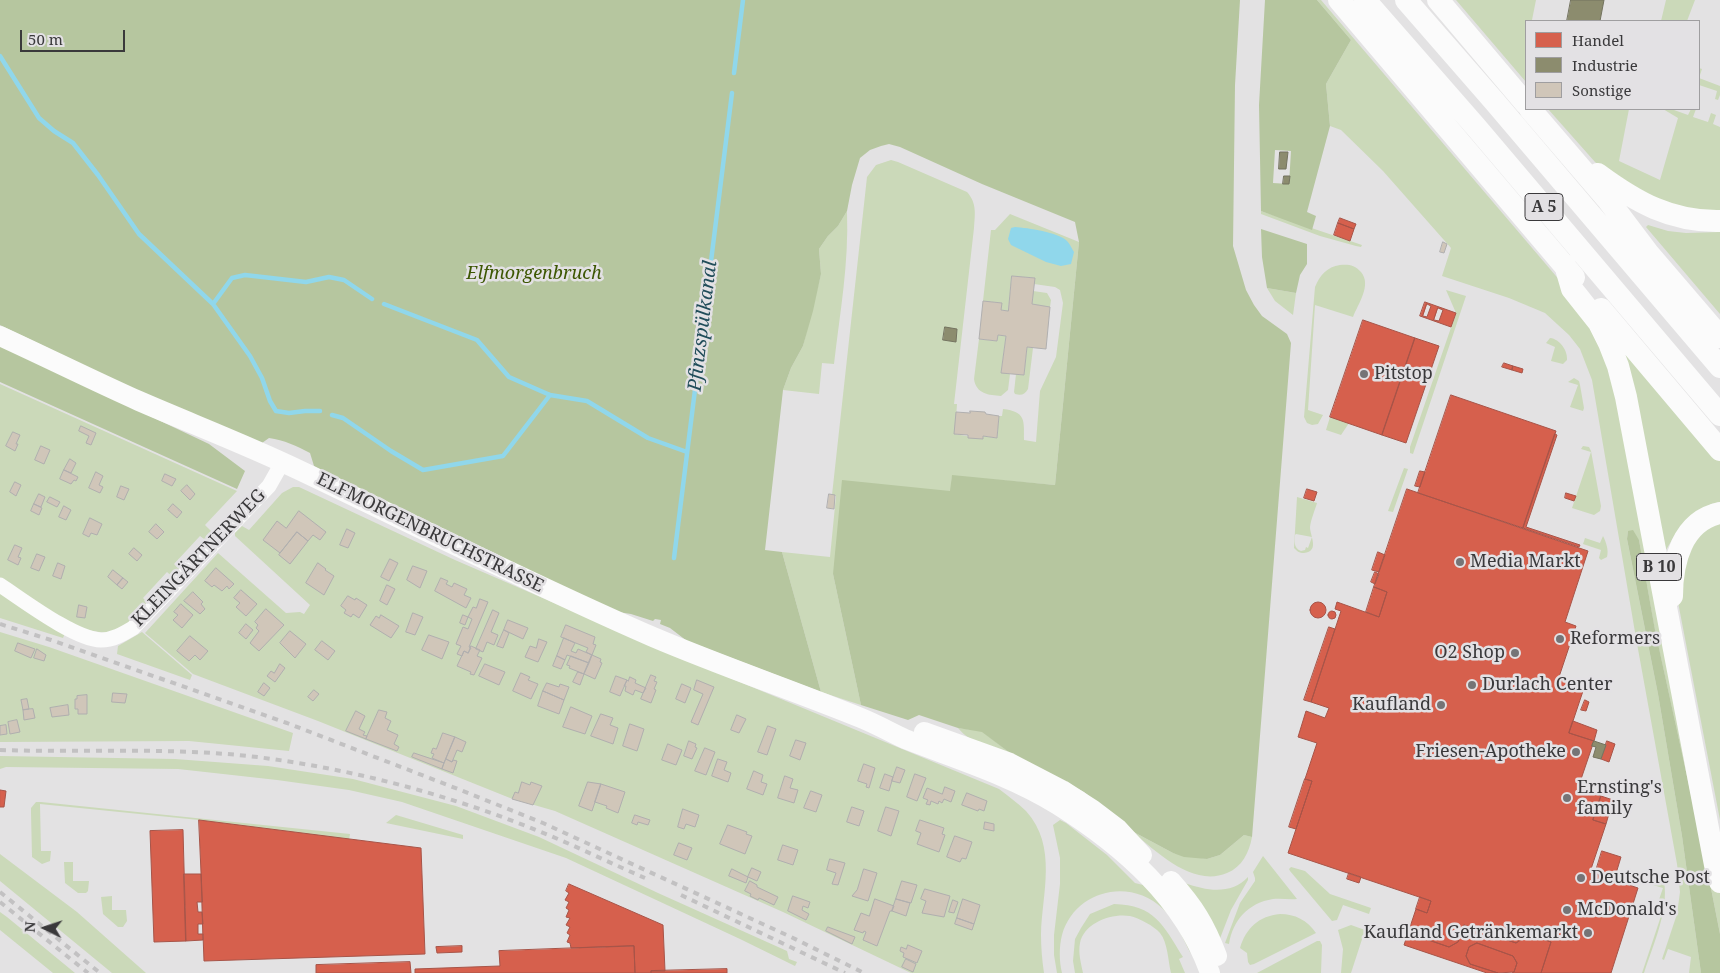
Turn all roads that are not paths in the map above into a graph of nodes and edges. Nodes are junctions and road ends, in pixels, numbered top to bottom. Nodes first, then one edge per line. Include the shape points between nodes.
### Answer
1 (1339, 0) edge
2 (1365, 0) edge
3 (1406, 0) edge
4 (1438, 0) edge
5 (1525, 103) edge
6 (1531, 110) edge
7 (1568, 153) junction
8 (1720, 221) edge
9 (1565, 265) junction
10 (0, 336) edge
11 (1720, 337) edge
12 (1720, 367) edge
13 (1720, 416) edge
14 (1720, 450) edge
15 (282, 463) junction
16 (1720, 513) edge
17 (0, 585) edge
18 (864, 719) junction
19 (1720, 847) edge
20 (1720, 882) edge
21 (1210, 973) edge
22 (1223, 973) edge

1 - 9 highway
2 - 13 highway, A 5
3 - 12 highway, A 5
4 - 5 highway
6 - 7 highway
7 - 8 highway via 1620,191 1644,204 1670,215
7 - 11 highway
9 - 14 highway
9 - 20 highway, B 10 via 1572,289 1598,323 1618,366
10 - 15 main road, ELFMORGENBRUCHSTRASSE
15 - 17 street, KLEINGÄRTNERWEG via 269,486 133,628 123,634 99,640 87,637 52,619
15 - 18 main road, ELFMORGENBRUCHSTRASSE via 523,579 653,637
16 - 19 highway via 1704,519 1687,535 1676,560 1672,596
18 - 21 main road, ELFMORGENBRUCHSTRASSE via 1012,781 1080,819 1160,888 1190,929
18 - 22 main road, ELFMORGENBRUCHSTRASSE via 911,728 1010,763 1093,810 1118,829 1166,876 1194,909

